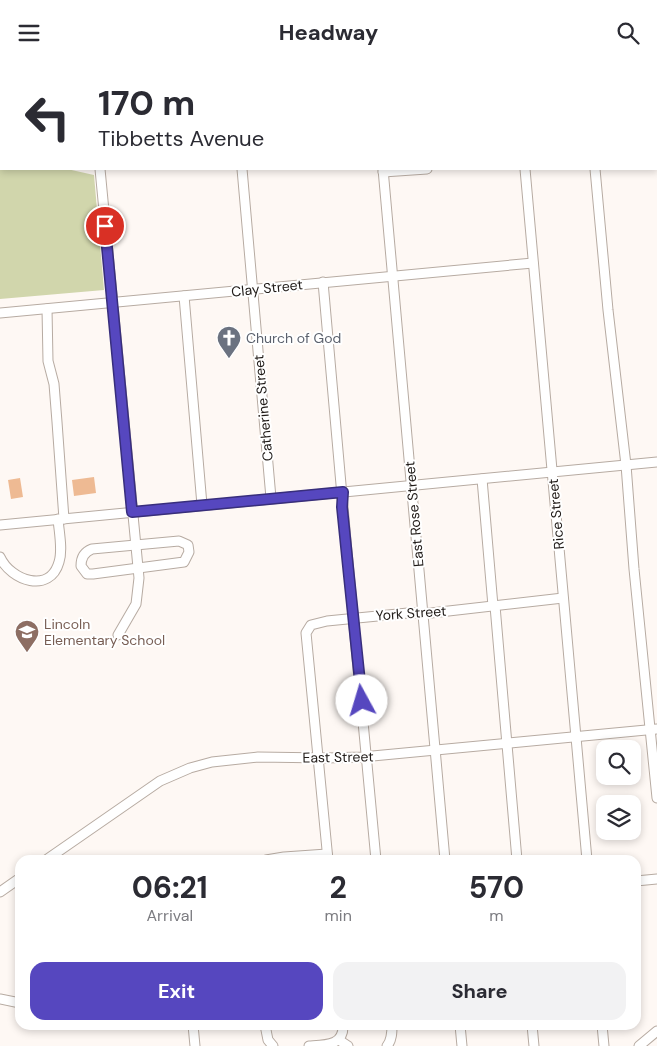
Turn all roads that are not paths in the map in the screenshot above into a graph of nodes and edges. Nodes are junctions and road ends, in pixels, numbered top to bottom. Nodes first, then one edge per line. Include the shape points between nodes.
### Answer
1 (100, 170) edge
2 (242, 170) edge
3 (383, 170) edge
4 (525, 170) edge
5 (595, 170) edge
6 (533, 263) junction
7 (392, 275) junction
8 (323, 282) junction
9 (252, 289) junction
10 (184, 296) junction
11 (112, 303) junction
12 (47, 309) junction
13 (0, 313) edge
14 (657, 462) edge
15 (626, 465) junction
16 (552, 473) junction
17 (482, 479) junction
18 (411, 486) junction
19 (343, 492) junction
20 (271, 499) junction
21 (202, 505) junction
22 (132, 512) junction
23 (61, 519) junction
24 (0, 525) edge
25 (136, 545) junction
26 (0, 557) edge
27 (138, 567) junction
28 (563, 599) junction
29 (494, 606) junction
30 (423, 613) junction
31 (354, 618) junction
32 (118, 635) dead end
33 (654, 729) edge
34 (576, 737) junction
35 (506, 744) junction
36 (436, 751) junction
37 (366, 757) junction
38 (318, 758) junction
39 (657, 798) edge
40 (56, 855) edge
41 (328, 855) edge
42 (376, 855) edge
43 (445, 855) edge
44 (517, 855) edge
45 (587, 855) edge
46 (657, 879) edge
47 (641, 881) edge
48 (15, 882) edge
49 (0, 893) edge
50 (0, 999) edge
51 (15, 1002) edge
52 (193, 1030) edge
53 (267, 1030) edge
54 (342, 1030) edge
55 (392, 1030) edge
56 (460, 1030) edge
57 (532, 1030) edge
58 (602, 1030) edge
59 (657, 1031) edge
60 (339, 1040) junction
61 (195, 1046) edge
62 (273, 1046) edge
63 (309, 1046) edge
64 (348, 1046) edge
65 (386, 1046) edge
66 (462, 1046) edge
67 (534, 1046) edge
68 (604, 1046) edge
69 (639, 1046) edge

1 - 11 street
2 - 9 street, Catherine Street
3 - 7 street, East Rose Street
4 - 6 street, Rice Street
5 - 15 street
6 - 7 street, Clay Street
6 - 16 street, Rice Street
7 - 8 street, Clay Street
7 - 18 street, East Rose Street
8 - 9 street, Clay Street
8 - 19 street
9 - 10 street, Clay Street
9 - 20 street, Catherine Street
10 - 11 street, Clay Street
10 - 21 street
11 - 12 street, Clay Street
11 - 22 street
12 - 13 street, Clay Street
12 - 23 street
14 - 15 street
15 - 16 street
15 - 33 street
16 - 17 street
16 - 28 street, Rice Street
17 - 18 street
17 - 29 street
18 - 19 street
18 - 30 street, East Rose Street
19 - 20 street
19 - 31 street
20 - 21 street
21 - 22 street
22 - 23 street
22 - 25 street
23 - 24 street
23 - 26 street via 59,563 52,575 40,581 22,580 6,567
25 - 27 street
25 - 27 street via 179,541 188,545 189,552 184,562
25 - 27 street via 92,549 83,556 81,566 87,574
27 - 32 street via 136,604
28 - 29 street, York Street
28 - 34 street, Rice Street
29 - 30 street, York Street
29 - 35 street
30 - 31 street, York Street
30 - 36 street, East Rose Street
31 - 37 street
31 - 38 street, York Street via 314,624 306,633
33 - 34 street, East Street
33 - 39 street
34 - 35 street, East Street
34 - 45 street, Rice Street
35 - 36 street, East Street
35 - 44 street
36 - 37 street, East Street
36 - 43 street, East Rose Street
37 - 38 street, East Street
37 - 42 street
38 - 40 street, East Street via 230,759 190,768 160,781
38 - 41 street
46 - 47 street
48 - 49 street
50 - 51 street
52 - 61 street
53 - 62 street
54 - 60 street
55 - 65 street
56 - 66 street
57 - 67 street
58 - 68 street
59 - 69 street
60 - 63 street via 327,1045
60 - 64 street

